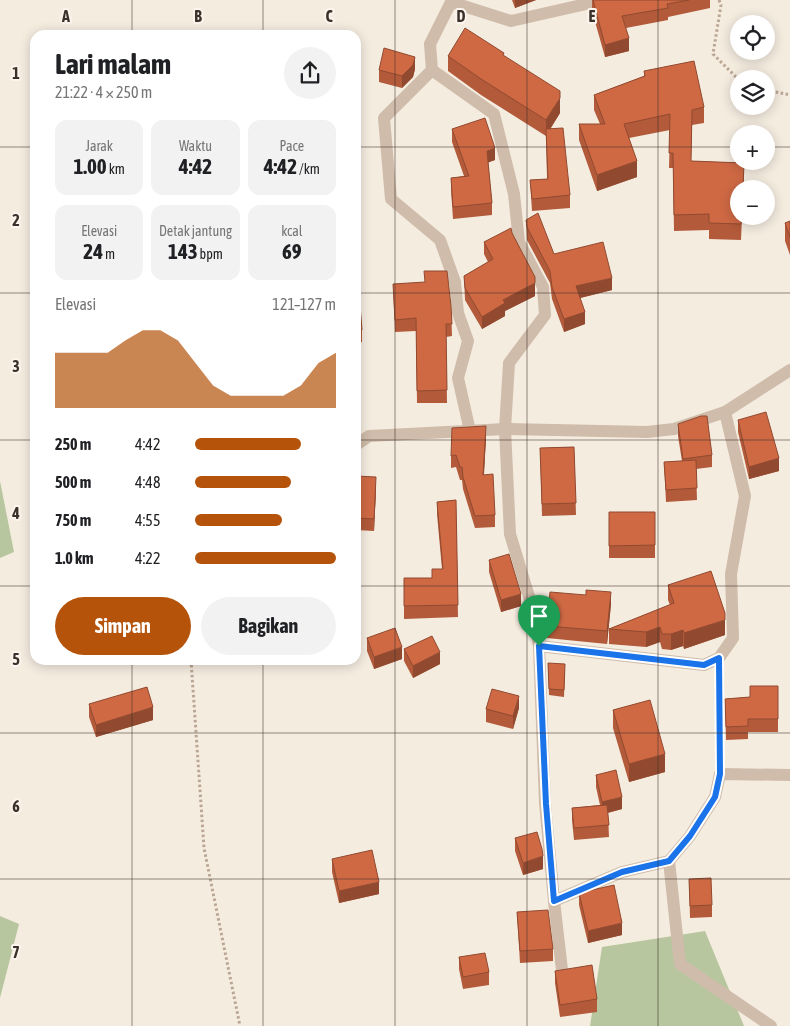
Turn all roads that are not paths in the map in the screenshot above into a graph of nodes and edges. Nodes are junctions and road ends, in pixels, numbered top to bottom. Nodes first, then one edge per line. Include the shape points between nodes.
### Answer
1 (604, 0) edge
2 (432, 70) junction
3 (790, 370) edge
4 (725, 412) junction
5 (506, 429) junction
6 (470, 431) junction
7 (361, 442) edge
8 (539, 646) junction
9 (790, 775) edge
10 (669, 861) junction
11 (554, 901) junction
12 (562, 970) edge
13 (771, 1026) edge

1 - 2 street via 511,21 451,2 430,44
2 - 5 street via 494,114 514,194 519,242 543,287 546,315 508,363
2 - 6 street via 384,118 391,199 440,240 455,282 458,313 468,341 458,378
3 - 4 street
4 - 5 street via 674,429 647,432
4 - 8 street via 745,496 732,574 732,638 719,658 704,665
5 - 6 street
5 - 8 street via 510,534 534,613
6 - 7 street via 370,436
8 - 11 street
9 - 10 street via 720,774 715,797
10 - 11 street via 622,872
10 - 13 street via 680,964
11 - 12 street

